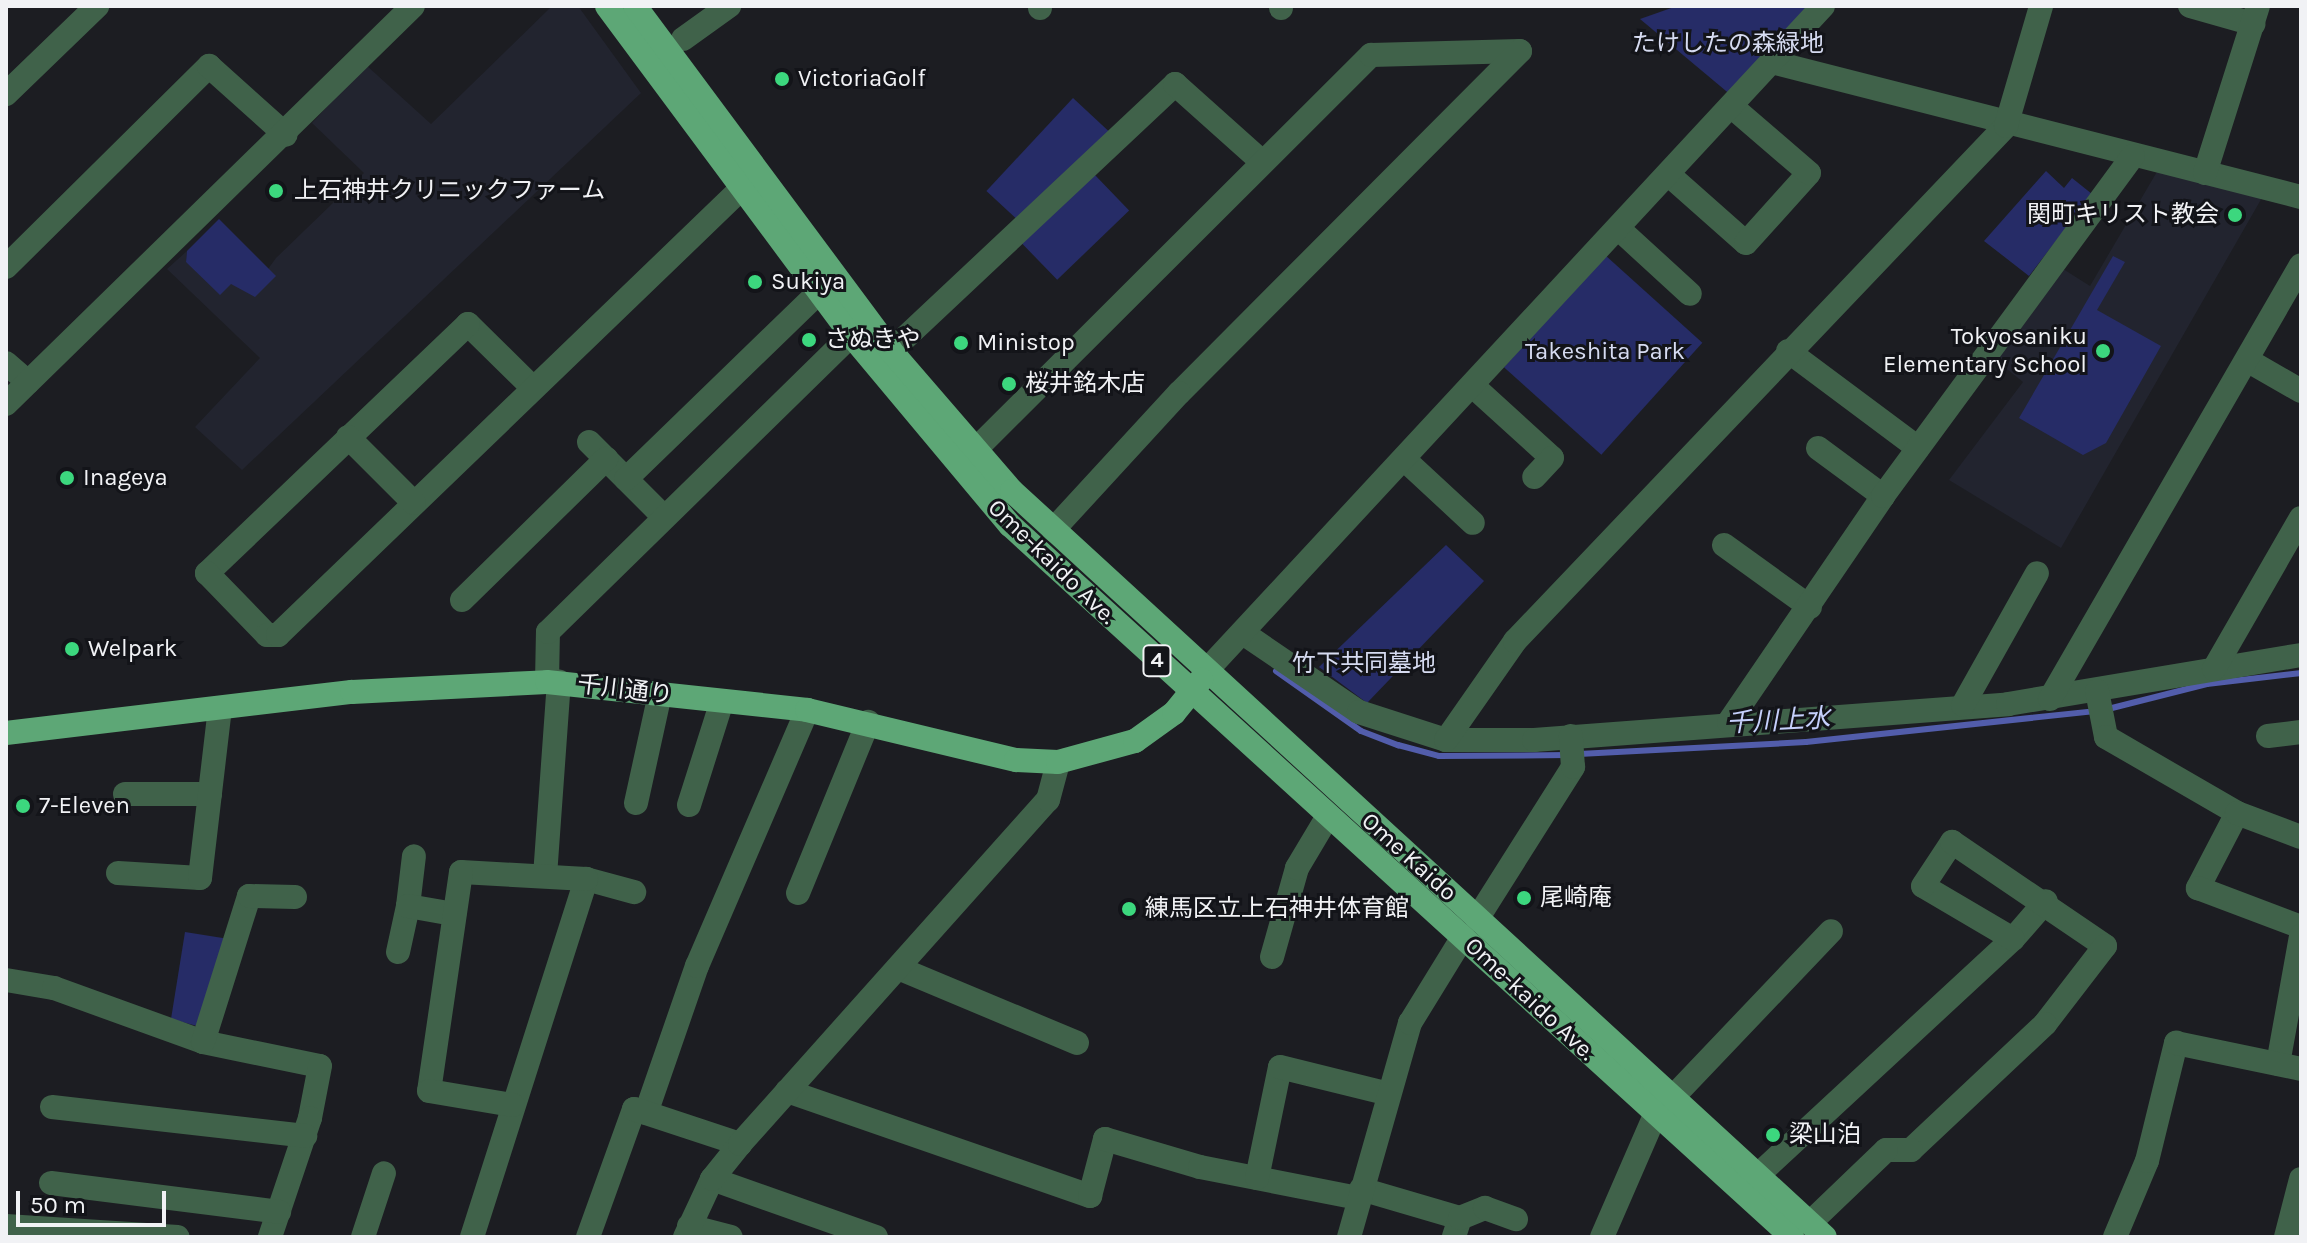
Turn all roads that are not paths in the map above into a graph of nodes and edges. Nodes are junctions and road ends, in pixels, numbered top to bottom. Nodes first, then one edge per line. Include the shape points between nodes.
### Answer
1 (97, 6) edge
2 (413, 6) edge
3 (607, 6) edge
4 (635, 6) edge
5 (729, 6) edge
6 (1823, 6) edge
7 (2041, 6) edge
8 (2190, 6) edge
9 (2256, 15) edge
10 (683, 39) dead end
11 (1772, 62) junction
12 (6, 94) edge
13 (1731, 106) junction
14 (2006, 126) junction
15 (286, 135) junction
16 (2133, 156) junction
17 (1260, 160) junction
18 (2205, 173) junction
19 (1668, 174) junction
20 (742, 188) junction
21 (2301, 197) edge
22 (1619, 229) junction
23 (2301, 265) edge
24 (6, 267) edge
25 (819, 292) junction
26 (1690, 294) dead end
27 (851, 335) junction
28 (891, 351) junction
29 (1788, 351) junction
30 (2247, 360) junction
31 (6, 363) edge
32 (28, 382) junction
33 (532, 387) junction
34 (1474, 387) junction
35 (2301, 391) edge
36 (6, 404) edge
37 (348, 437) junction
38 (1818, 448) dead end
39 (1918, 448) junction
40 (974, 451) junction
41 (1406, 461) junction
42 (1534, 477) dead end
43 (626, 479) junction
44 (1883, 496) junction
45 (414, 503) junction
46 (664, 517) junction
47 (2301, 518) edge
48 (1473, 523) dead end
49 (1053, 530) junction
50 (1724, 545) dead end
51 (2037, 573) dead end
52 (462, 600) dead end
53 (1810, 607) junction
54 (1243, 633) junction
55 (2301, 655) edge
56 (2214, 669) junction
57 (1206, 671) junction
58 (553, 682) junction
59 (660, 694) junction
60 (1193, 694) junction
61 (2050, 699) junction
62 (722, 701) junction
63 (1963, 705) junction
64 (2100, 706) junction
65 (220, 708) junction
66 (807, 710) junction
67 (868, 722) junction
68 (1729, 722) junction
69 (2301, 732) edge
70 (6, 733) edge
71 (2268, 736) dead end
72 (1446, 740) junction
73 (1572, 749) junction
74 (1058, 762) junction
75 (125, 794) dead end
76 (210, 794) junction
77 (636, 803) dead end
78 (689, 805) dead end
79 (2237, 813) junction
80 (1328, 816) junction
81 (2301, 837) edge
82 (414, 856) dead end
83 (118, 873) dead end
84 (545, 876) junction
85 (586, 879) junction
86 (634, 892) dead end
87 (798, 893) dead end
88 (295, 897) dead end
89 (2046, 901) junction
90 (408, 906) junction
91 (454, 914) junction
92 (2301, 927) edge
93 (1470, 928) junction
94 (1831, 931) dead end
95 (2301, 936) edge
96 (2013, 939) junction
97 (398, 952) dead end
98 (1272, 957) dead end
99 (898, 968) junction
100 (6, 980) edge
101 (203, 1042) junction
102 (1077, 1043) dead end
103 (2290, 1066) edge
104 (787, 1091) junction
105 (1389, 1094) junction
106 (1673, 1097) junction
107 (513, 1105) junction
108 (52, 1107) dead end
109 (646, 1113) junction
110 (1655, 1115) junction
111 (305, 1136) junction
112 (740, 1144) junction
113 (384, 1173) dead end
114 (1758, 1175) junction
115 (1257, 1178) junction
116 (712, 1179) junction
117 (2301, 1179) edge
118 (51, 1183) dead end
119 (1359, 1194) junction
120 (279, 1212) junction
121 (1516, 1219) dead end
122 (6, 1226) edge
123 (1457, 1227) edge
124 (836, 1230) edge
125 (687, 1232) edge
126 (1809, 1232) edge
127 (178, 1237) edge
128 (270, 1237) edge
129 (363, 1237) edge
130 (472, 1237) edge
131 (588, 1237) edge
132 (731, 1237) edge
133 (876, 1237) edge
134 (1349, 1237) edge
135 (1602, 1237) edge
136 (2115, 1237) edge
137 (2286, 1237) edge

1 - 12 street
2 - 15 street
3 - 20 main road, Ome-kaido Ave. / 4
4 - 28 main road, Ome-kaido Ave. / 4
5 - 10 street
6 - 11 street
7 - 14 street
8 - 9 street
9 - 18 street
11 - 13 street
11 - 14 street
13 - 19 street
13 - 19 street via 1809,173 1746,243
14 - 16 street
14 - 29 street
15 - 24 street via 209,66
15 - 32 street
16 - 18 street
16 - 39 street
17 - 28 street via 1175,84
17 - 40 street
17 - 49 street via 1371,55 1520,51 1179,393
18 - 21 street
19 - 22 street
20 - 25 main road, Ome-kaido Ave. / 4
20 - 33 street
22 - 26 street
22 - 34 street
23 - 30 street
25 - 27 main road, Ome-kaido Ave. / 4
25 - 43 street
27 - 46 street
27 - 60 main road, Ome-kaido Ave. / 4 via 1010,525
28 - 40 main road, Ome-kaido Ave. / 4
29 - 39 street
29 - 72 street via 1515,641
30 - 35 street
30 - 61 street
31 - 32 street
32 - 36 street
33 - 37 street via 468,324
33 - 45 street
34 - 41 street
34 - 42 street via 1552,458
37 - 45 street
37 - 45 street via 207,573 267,635 278,635
38 - 44 street
39 - 44 street
40 - 49 main road, Ome-kaido Ave. / 4
41 - 48 street
41 - 54 street
43 - 46 street
43 - 52 street via 598,450
44 - 53 street
46 - 58 street via 548,632
47 - 56 street
49 - 57 main road, Ome-kaido Ave. / 4
50 - 53 street
51 - 63 street
53 - 68 street
54 - 57 street
54 - 72 street via 1359,712
55 - 56 street
56 - 64 street
57 - 60 main road, 千川通り
57 - 93 main road, Ome Kaido / 4
58 - 59 main road, 千川通り
58 - 65 main road, 千川通り via 409,687
58 - 84 street
59 - 62 main road, 千川通り
59 - 77 street
60 - 74 main road, 千川通り via 1135,741
60 - 80 main road, Ome-kaido Ave. / 4
61 - 63 street
61 - 64 street
62 - 66 main road, 千川通り
62 - 78 street
63 - 68 street
64 - 79 street via 2116,744
65 - 70 main road, 千川通り
65 - 76 street
66 - 67 main road, 千川通り
66 - 109 street via 697,966
67 - 74 main road, 千川通り via 1016,760
67 - 87 street
68 - 73 street
69 - 71 street
72 - 73 street
73 - 93 street
74 - 99 street via 1048,800
75 - 76 street
76 - 83 street via 200,878
79 - 81 street
79 - 92 street via 2198,888
80 - 93 main road, Ome-kaido Ave. / 4
80 - 98 street via 1297,868
82 - 90 street
84 - 85 street
84 - 91 street via 461,872
85 - 86 street
85 - 107 street
88 - 101 street via 249,896
89 - 96 street
89 - 96 street via 1952,842 1923,886
89 - 126 street via 2105,946 2045,1024 1911,1150 1886,1150
90 - 91 street
90 - 97 street
91 - 107 street via 429,1091
93 - 105 street via 1410,1023
93 - 106 main road, Ome Kaido / 4
93 - 110 main road, Ome-kaido Ave. / 4
94 - 106 street
95 - 103 street
96 - 114 street
99 - 102 street
99 - 104 street
100 - 101 street via 54,988
101 - 111 street via 320,1066
103 - 136 street via 2176,1043 2147,1161
104 - 112 street
104 - 115 street via 1090,1196 1105,1139
105 - 115 street via 1280,1067
105 - 119 street
106 - 114 main road, Ome Kaido / 4
107 - 130 street
108 - 111 street
109 - 112 street
109 - 131 street via 634,1109
110 - 126 main road, Ome-kaido Ave. / 4
110 - 135 street
111 - 120 street
112 - 116 street
113 - 129 street
114 - 126 main road, Ome Kaido / 4
115 - 119 street
116 - 124 street
116 - 125 street
117 - 137 street
118 - 120 street
119 - 123 street
119 - 134 street
120 - 128 street
121 - 123 street via 1485,1208
122 - 127 street
124 - 133 street
125 - 132 street

